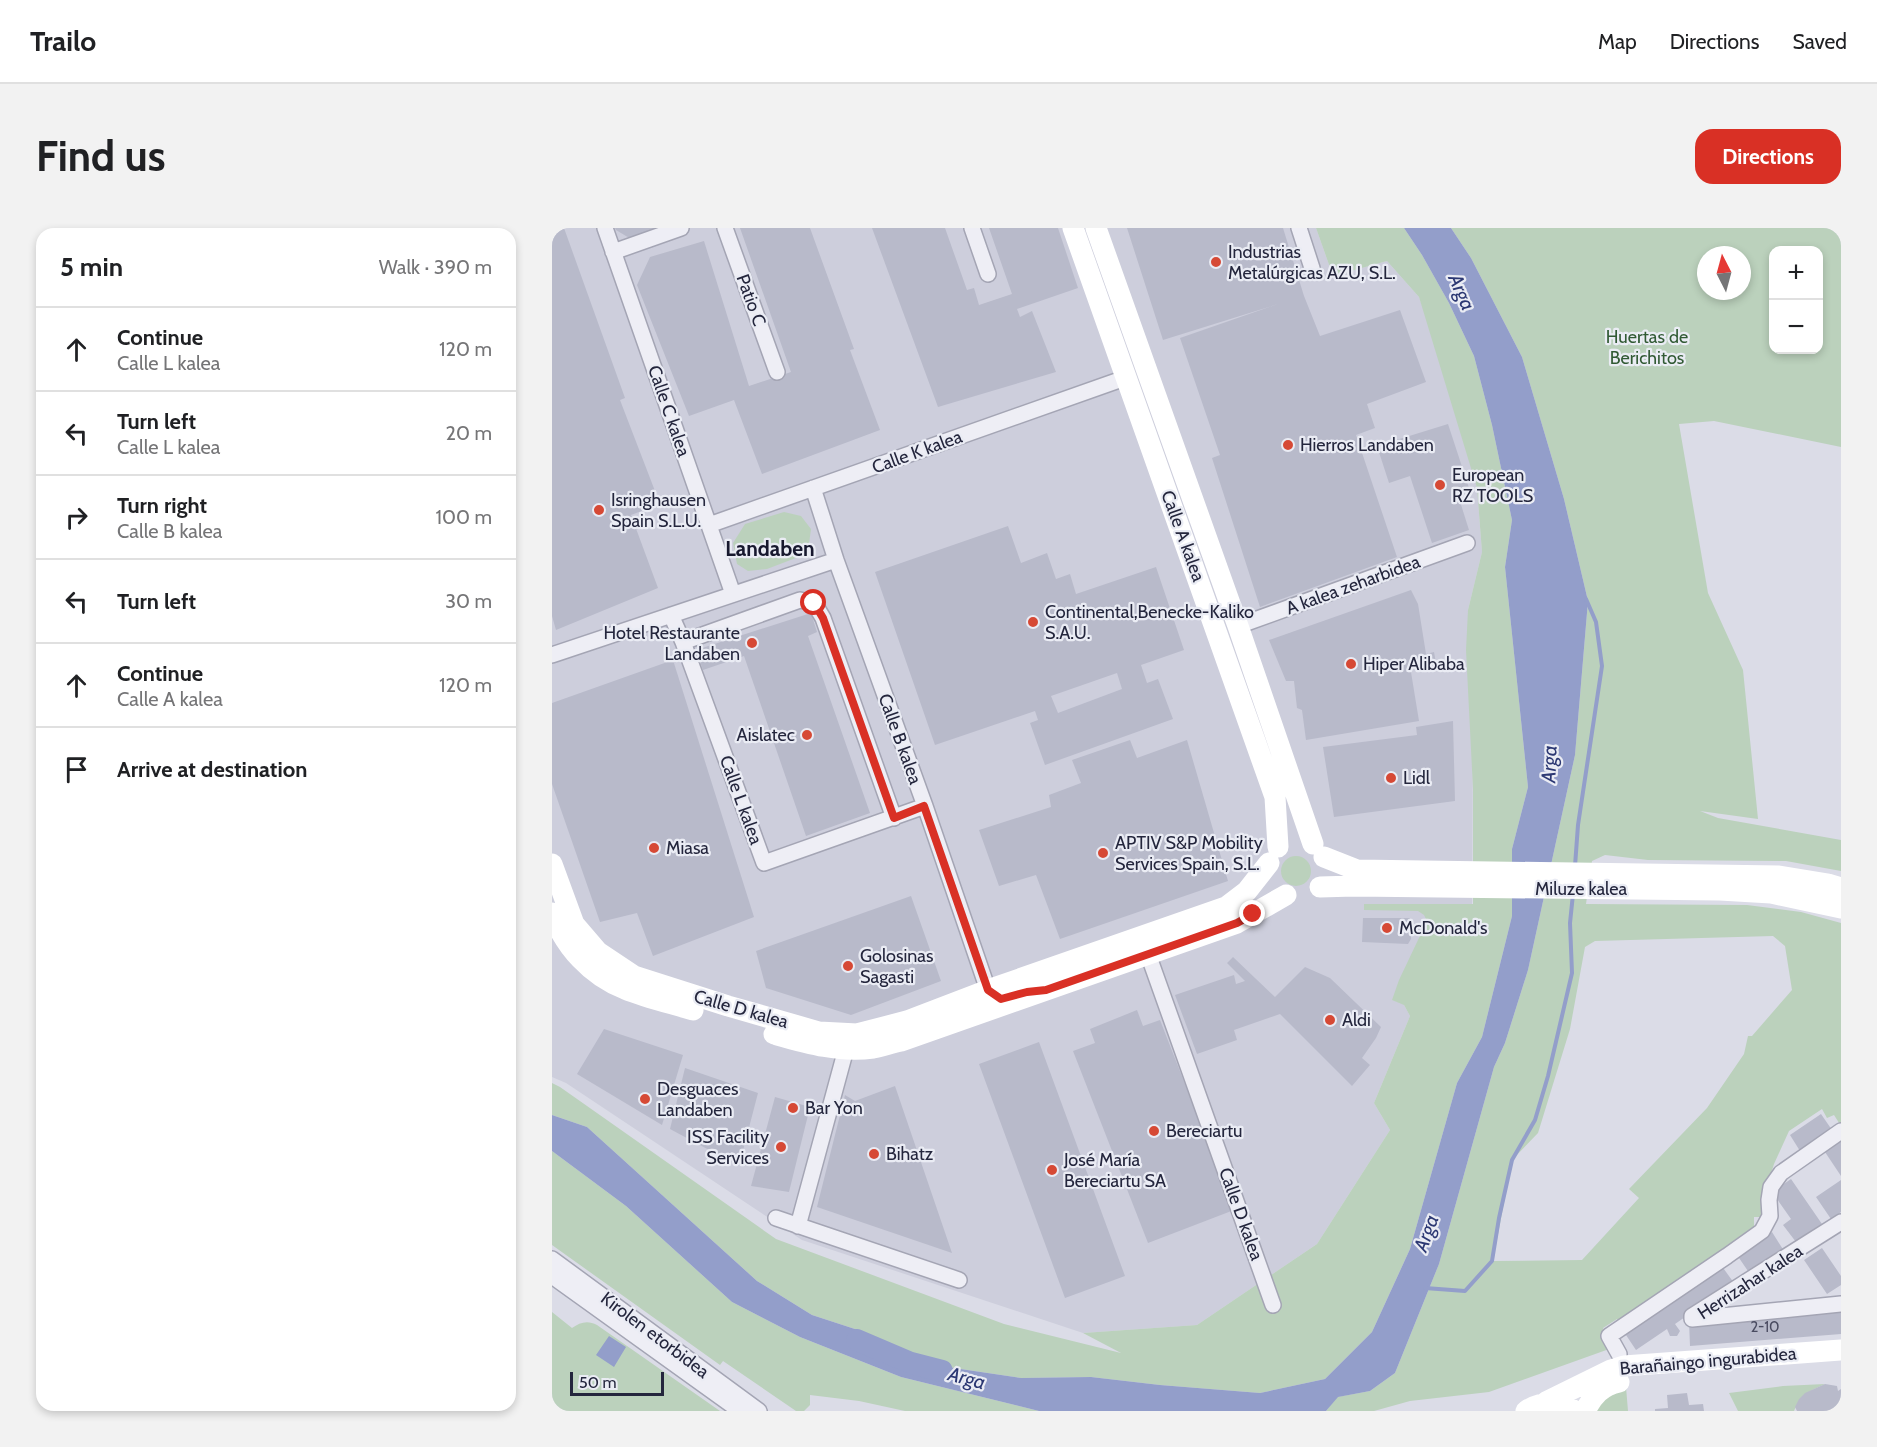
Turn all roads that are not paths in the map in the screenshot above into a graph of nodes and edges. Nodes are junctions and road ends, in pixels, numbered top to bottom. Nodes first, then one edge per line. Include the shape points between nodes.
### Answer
1 (605, 228) edge
2 (681, 228) edge
3 (725, 228) edge
4 (972, 228) edge
5 (1073, 228) edge
6 (1096, 228) edge
7 (1299, 228) edge
8 (613, 252) junction
9 (1312, 268) dead end
10 (988, 274) dead end
11 (1122, 302) junction
12 (777, 372) dead end
13 (1125, 378) junction
14 (1168, 434) junction
15 (813, 488) junction
16 (709, 525) junction
17 (1467, 543) dead end
18 (836, 560) junction
19 (733, 594) junction
20 (671, 615) junction
21 (1238, 627) junction
22 (683, 642) junction
23 (552, 655) edge
24 (924, 806) junction
25 (894, 818) junction
26 (1319, 850) junction
27 (1273, 855) junction
28 (552, 864) edge
29 (1474, 879) junction
30 (1596, 881) junction
31 (1320, 887) junction
32 (1841, 888) edge
33 (1286, 895) junction
34 (1841, 908) edge
35 (552, 913) edge
36 (1148, 954) junction
37 (992, 999) junction
38 (846, 1049) junction
39 (1841, 1131) edge
40 (776, 1218) dead end
41 (1841, 1222) edge
42 (798, 1226) junction
43 (552, 1259) edge
44 (552, 1276) edge
45 (959, 1280) dead end
46 (1841, 1304) edge
47 (1273, 1305) dead end
48 (1841, 1350) edge
49 (1619, 1354) dead end
50 (1841, 1363) edge
51 (1546, 1402) junction
52 (740, 1411) edge
53 (759, 1411) edge
54 (1526, 1411) edge
55 (1575, 1411) edge
56 (1585, 1411) edge

1 - 8 street, Calle C kalea
2 - 8 street
3 - 12 street, Patio C
4 - 10 street
5 - 13 main road, Calle A kalea
6 - 11 main road
7 - 9 street
8 - 16 street, Calle C kalea
11 - 13 main road via 1120,325 1131,363
11 - 14 main road
13 - 14 main road via 1141,386 1152,421
13 - 15 street, Calle K kalea
13 - 27 main road, Calle A kalea via 1275,797
14 - 21 main road
15 - 16 street, Calle K kalea
15 - 18 street, Calle B kalea
16 - 19 street, Calle C kalea
17 - 21 street, A kalea zeharbidea
18 - 19 street
18 - 24 street, Calle B kalea
19 - 20 street
20 - 22 street, Calle L kalea
20 - 23 street
21 - 26 main road
22 - 25 street via 800,600 814,603 823,618
22 - 25 street, Calle L kalea via 764,863
24 - 25 street, Calle L kalea
24 - 37 street, Calle B kalea
26 - 27 main road via 1295,840
26 - 29 main road, Miluze kalea via 1357,870
26 - 31 main road via 1326,873
27 - 33 main road via 1272,882
27 - 37 main road via 1247,891 1226,907
28 - 37 main road, Calle D kalea via 574,924 598,952 634,976 728,1006 819,1032 857,1034
29 - 30 main road, Miluze kalea
29 - 31 main road, Miluze kalea
30 - 32 main road, Miluze kalea via 1779,876
30 - 34 main road, Miluze kalea via 1771,893
31 - 33 main road via 1305,897
33 - 36 main road via 1237,923
35 - 38 main road, Calle D kalea via 558,930 577,956 598,975 624,989 805,1043
36 - 37 main road via 1046,990
36 - 47 street, Calle D kalea
37 - 38 main road, Calle D kalea via 960,1020 872,1048
38 - 42 street
39 - 49 street via 1781,1173 1771,1187 1770,1216 1762,1231 1609,1336
40 - 42 street
41 - 46 street, Herrizahar kalea via 1692,1319
42 - 45 street
43 - 53 street, Kirolen etorbidea
44 - 52 street, Kirolen etorbidea
48 - 51 main road, Barañaingo ingurabidea via 1624,1366
50 - 56 main road, Barañaingo ingurabidea via 1615,1382 1594,1394
51 - 54 main road, Barañaingo ingurabidea
51 - 55 main road via 1566,1405

